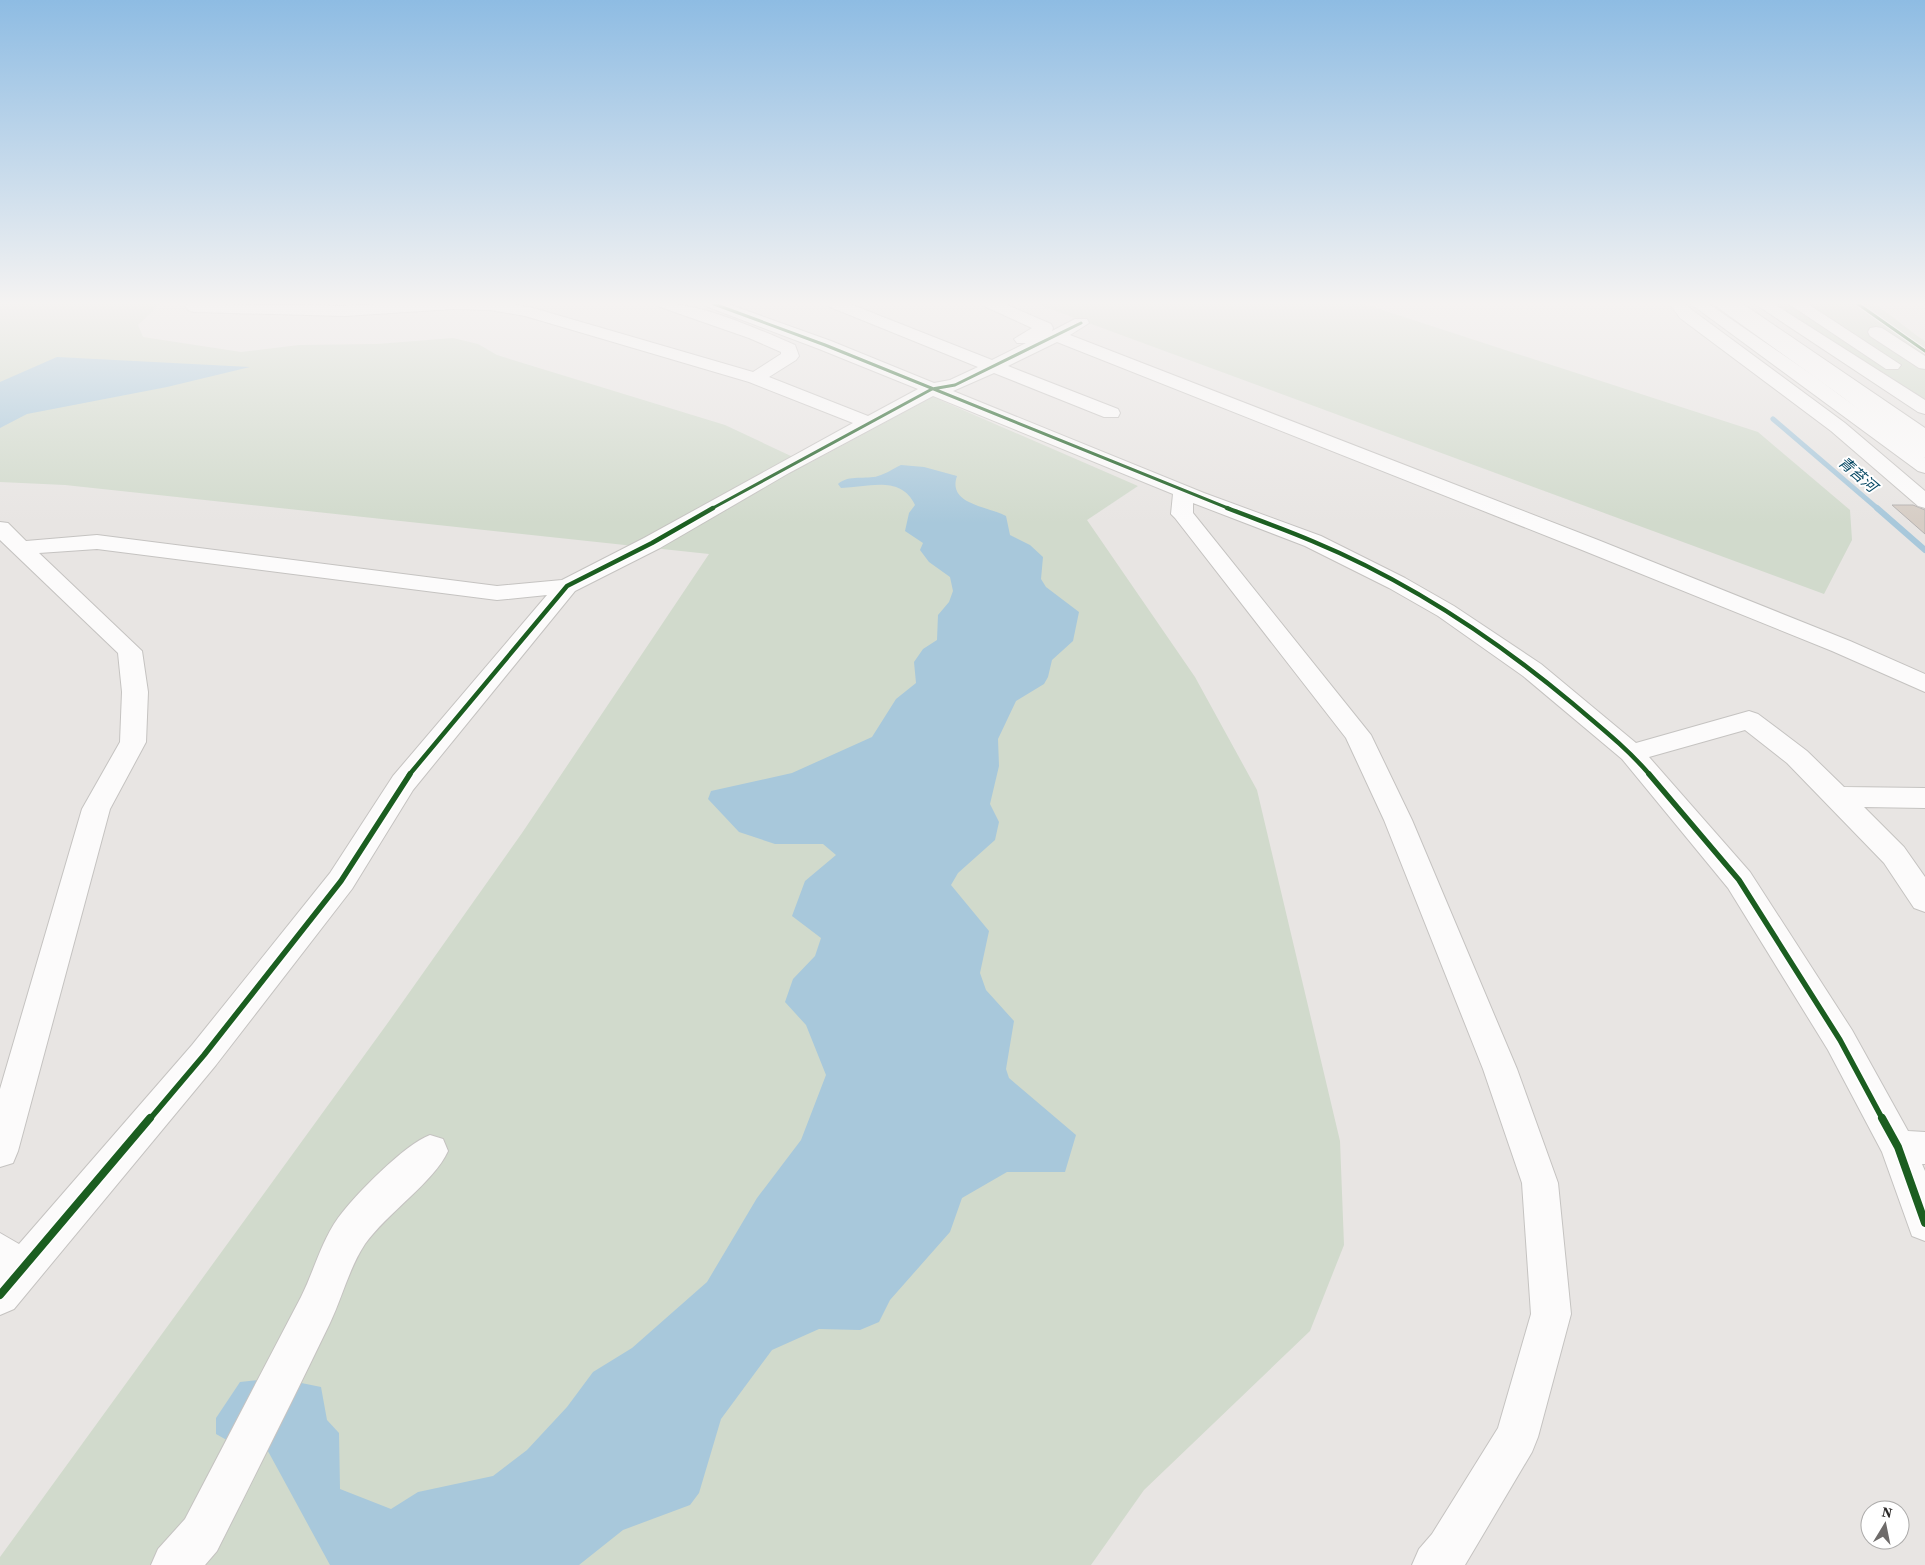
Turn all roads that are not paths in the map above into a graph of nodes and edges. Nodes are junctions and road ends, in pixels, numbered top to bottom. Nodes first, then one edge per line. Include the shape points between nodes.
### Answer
1 (752, 377) edge
2 (903, 377) edge
3 (964, 377) edge
4 (1043, 377) edge
5 (1162, 377) edge
6 (1771, 377) edge
7 (1804, 377) edge
8 (1826, 377) edge
9 (1838, 377) edge
10 (1877, 377) edge
11 (755, 378) joint
12 (932, 389) junction
13 (1925, 408) edge
14 (1111, 413) dead end
15 (869, 423) junction
16 (1925, 437) edge
17 (1925, 452) edge
18 (1925, 467) edge
19 (1183, 492) junction
20 (1925, 502) edge
21 (0, 528) edge
22 (21, 548) junction
23 (567, 586) junction
24 (1925, 684) edge
25 (1631, 753) junction
26 (1836, 797) junction
27 (1925, 798) edge
28 (1925, 900) edge
29 (1912, 1148) edge
30 (430, 1151) dead end
31 (0, 1152) edge
32 (1925, 1223) edge
33 (7, 1273) edge
34 (174, 1565) edge
35 (1435, 1565) edge

1 - 11 main road
2 - 12 main road
3 - 12 main road via 954,385
4 - 14 main road
5 - 24 main road via 1590,545 1841,646
6 - 20 main road via 1838,427
7 - 18 main road
8 - 17 main road
9 - 16 main road
10 - 13 main road
11 - 15 main road
12 - 15 main road
12 - 19 main road
15 - 23 main road via 652,543
19 - 25 main road via 1313,541 1438,607 1532,670
19 - 35 main road via 1182,514 1358,735 1398,820 1492,1051 1540,1183 1551,1314 1517,1437 1448,1550
21 - 22 main road
22 - 23 main road via 96,542 497,593
22 - 31 main road via 130,651 135,692 132,742 96,809
23 - 33 main road via 403,783 341,881 204,1055
25 - 26 main road via 1749,720 1797,757
25 - 29 main road via 1739,880
26 - 27 main road
26 - 28 main road via 1894,855
29 - 32 main road
30 - 34 main road via 352,1231 288,1366 201,1535

